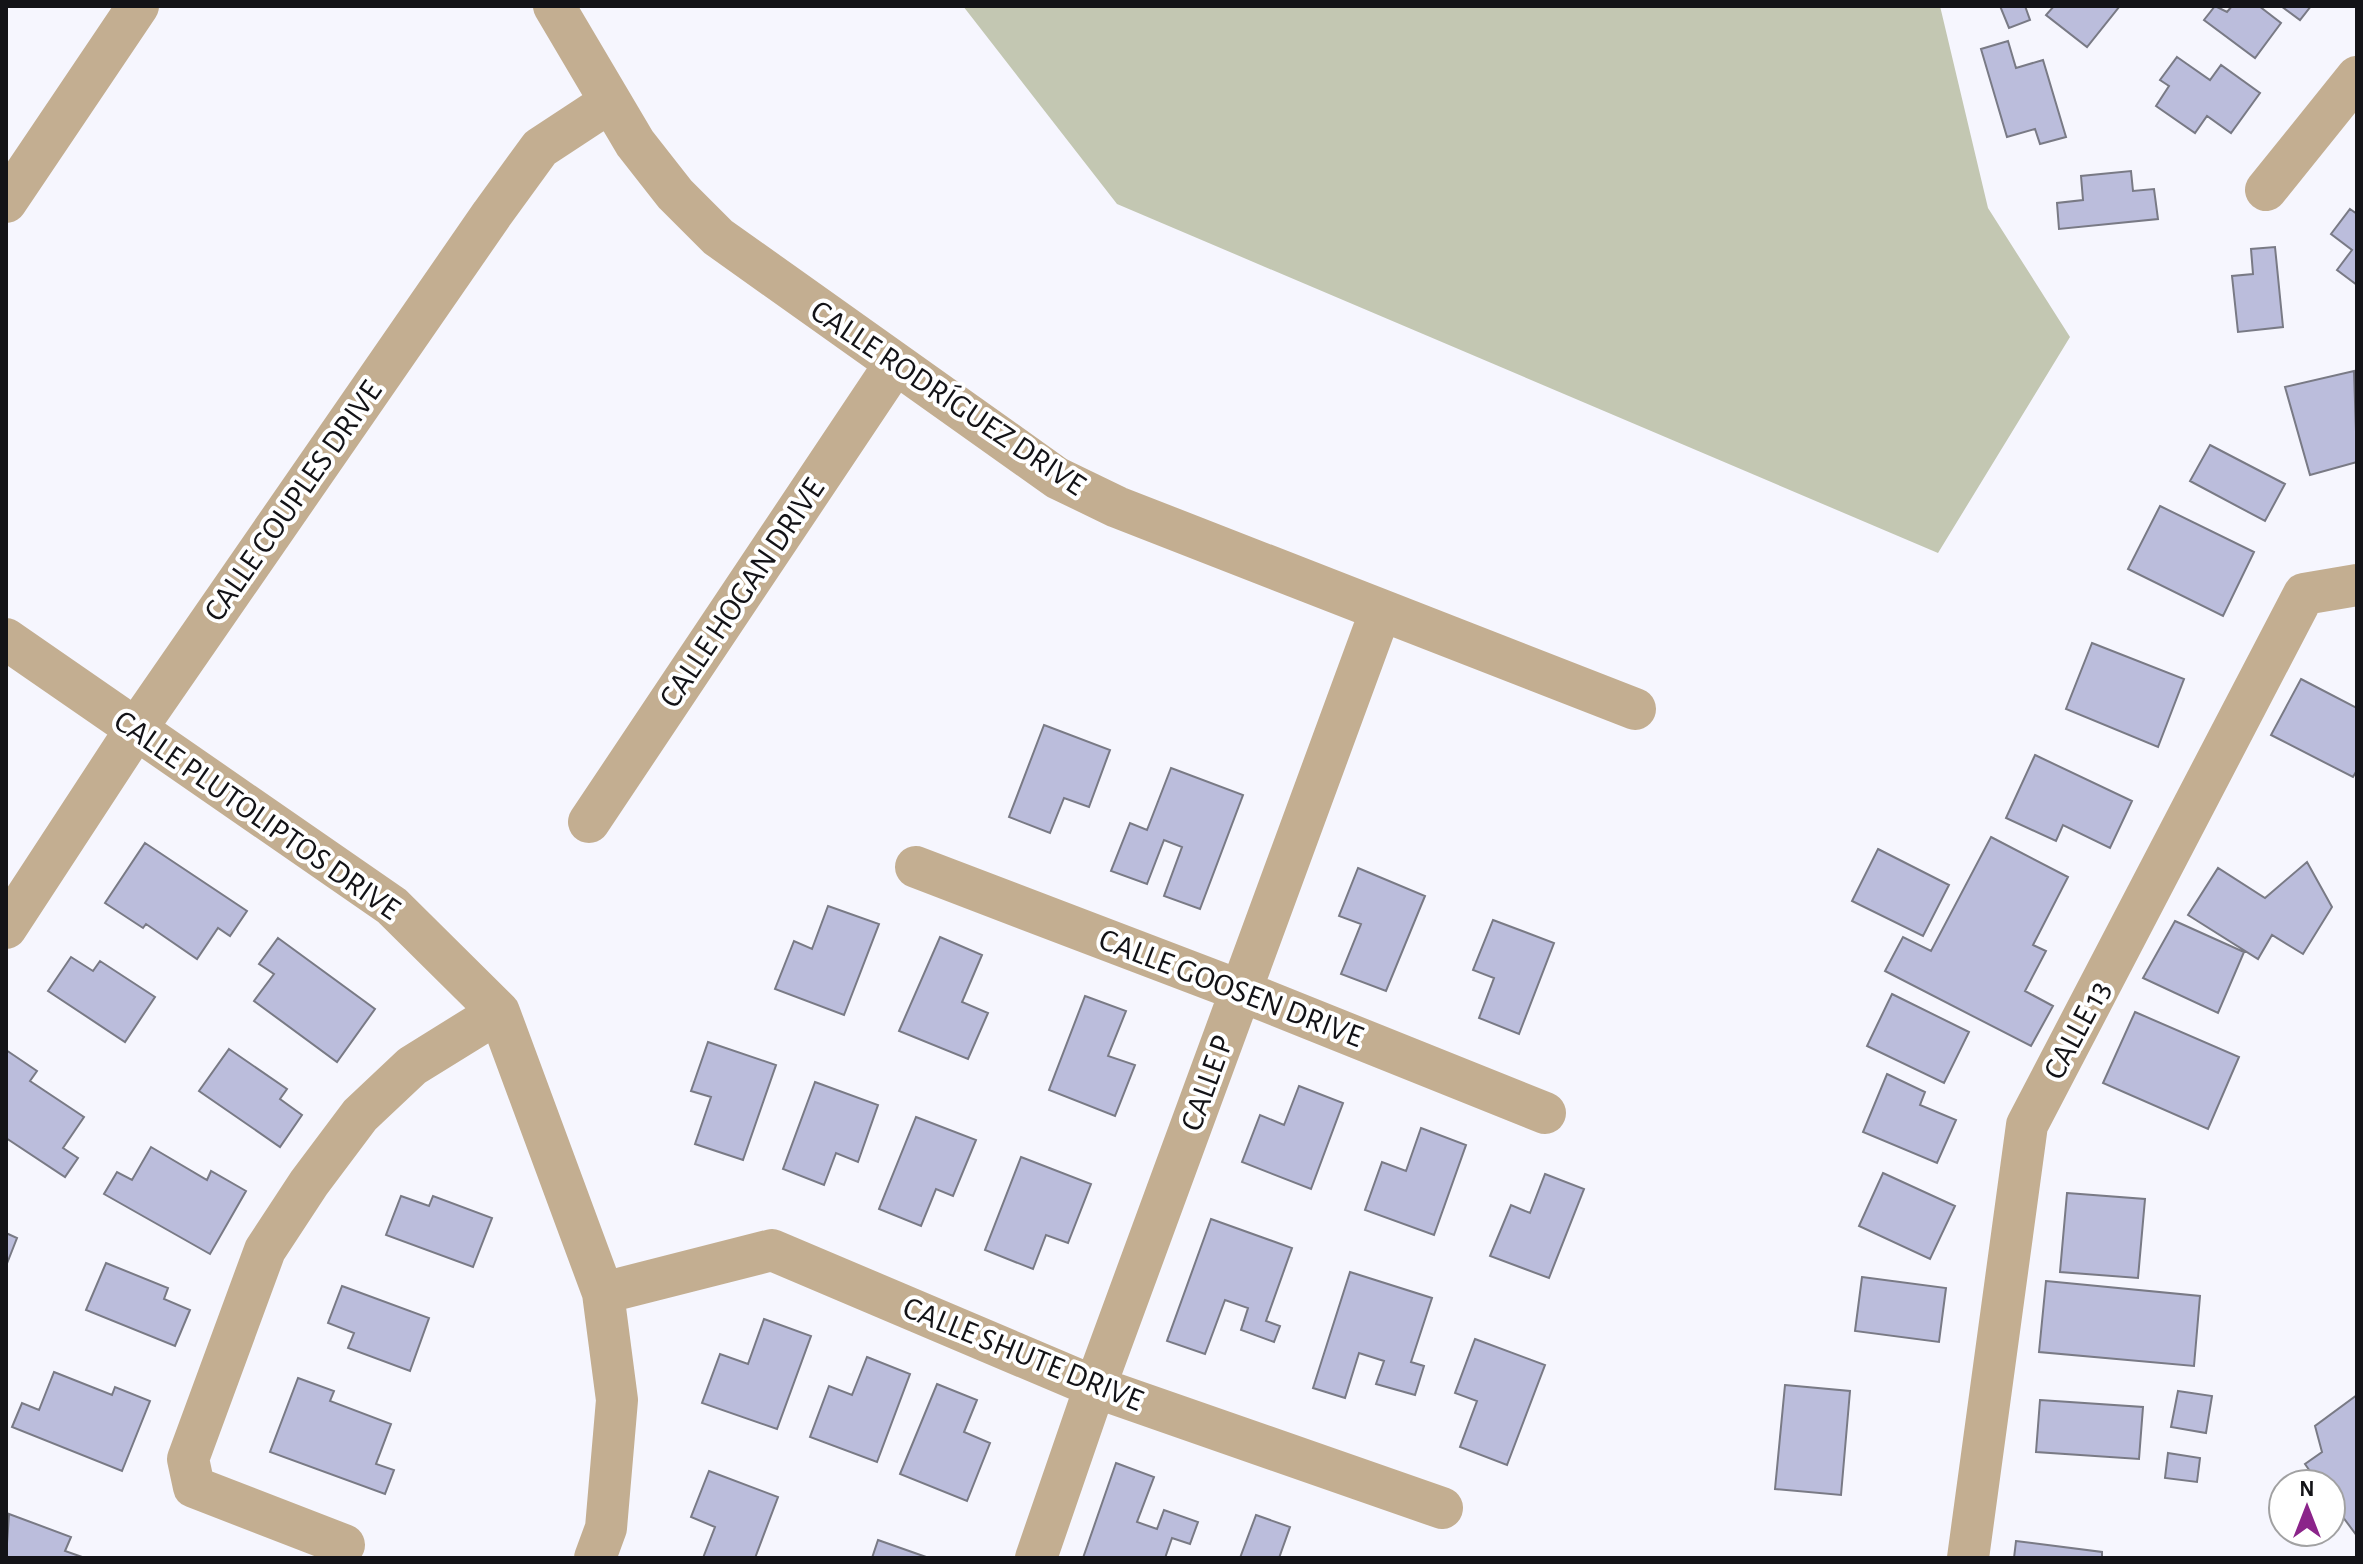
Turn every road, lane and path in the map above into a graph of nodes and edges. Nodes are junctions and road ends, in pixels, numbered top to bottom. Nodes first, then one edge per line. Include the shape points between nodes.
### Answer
1 (138, 6) edge
2 (554, 6) edge
3 (2357, 77) edge
4 (610, 102) junction
5 (2266, 190) dead end
6 (6, 202) edge
7 (895, 364) junction
8 (2357, 585) edge
9 (1381, 610) junction
10 (6, 639) edge
11 (1635, 709) dead end
12 (136, 729) junction
13 (589, 822) dead end
14 (916, 867) dead end
15 (6, 928) edge
16 (1241, 991) junction
17 (499, 1012) junction
18 (1545, 1113) dead end
19 (603, 1293) junction
20 (1095, 1387) junction
21 (1442, 1508) dead end
22 (344, 1545) dead end
23 (595, 1558) edge
24 (1036, 1558) edge
25 (1968, 1558) edge

1 - 6 street
2 - 4 street, CALLE RODRÍGUEZ DRIVE
3 - 5 street
4 - 7 street, CALLE RODRÍGUEZ DRIVE via 635,143 718,237
4 - 12 street, CALLE COUPLES DRIVE via 540,148
7 - 9 street, CALLE RODRÍGUEZ DRIVE via 1086,494
7 - 13 street, CALLE HOGAN DRIVE
8 - 25 street, CALLE 13 via 2304,594 2027,1125
9 - 11 street, CALLE RODRÍGUEZ DRIVE
9 - 16 street, CALLE P
10 - 12 street, CALLE PLUTOLIPTOS DRIVE
12 - 15 street, CALLE COUPLES DRIVE
12 - 17 street, CALLE PLUTOLIPTOS DRIVE via 392,906
14 - 16 street, CALLE GOOSEN DRIVE
16 - 18 street, CALLE GOOSEN DRIVE
16 - 20 street, CALLE P
17 - 19 street, CALLE PLUTOLIPTOS DRIVE
17 - 22 street via 412,1066 360,1115 309,1183 265,1250 188,1459 194,1487
19 - 20 street, CALLE SHUTE DRIVE via 772,1250
19 - 23 street, CALLE PLUTOLIPTOS DRIVE via 617,1400 606,1528
20 - 21 street, CALLE SHUTE DRIVE
20 - 24 street, CALLE P

